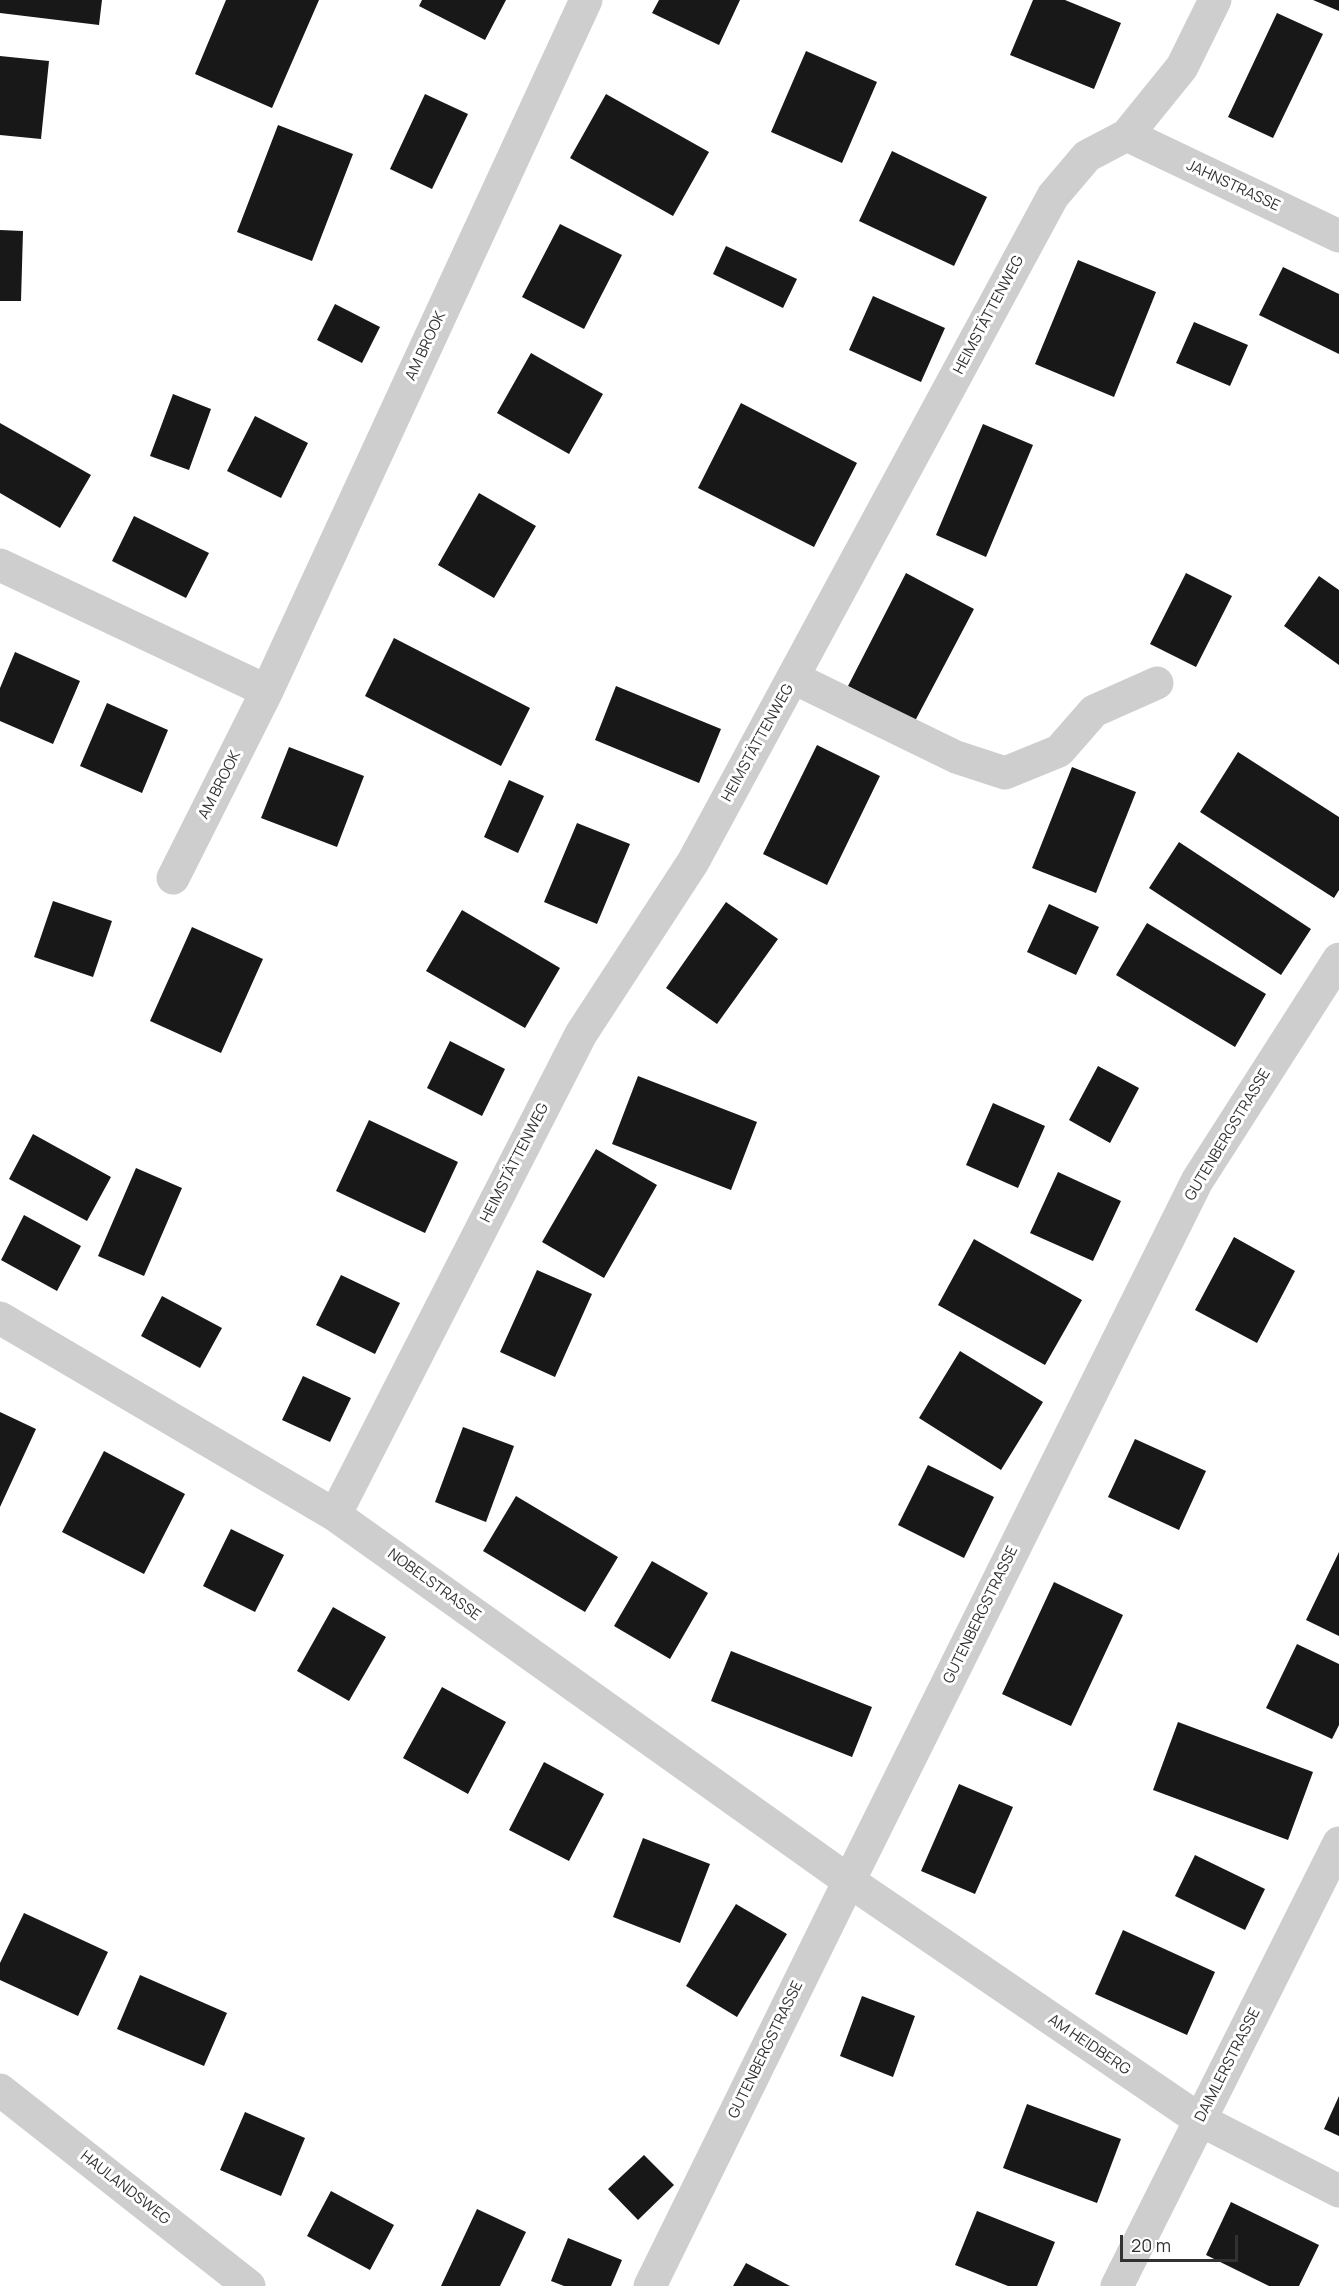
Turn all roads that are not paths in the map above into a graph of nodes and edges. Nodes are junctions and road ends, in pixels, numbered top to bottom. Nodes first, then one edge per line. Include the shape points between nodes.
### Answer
1 (586, 0) edge
2 (1215, 0) edge
3 (1127, 135) junction
4 (1339, 236) edge
5 (0, 565) edge
6 (794, 678) junction
7 (1157, 683) dead end
8 (267, 691) junction
9 (173, 878) dead end
10 (1339, 959) edge
11 (0, 1318) edge
12 (335, 1515) junction
13 (1339, 1844) edge
14 (849, 1881) junction
15 (0, 2090) edge
16 (1200, 2120) junction
17 (1339, 2191) edge
18 (249, 2286) edge
19 (650, 2286) edge
20 (1117, 2286) edge

1 - 8 street, AM BROOK
2 - 3 street, HEIMSTÄTTENWEG via 1182,67
3 - 4 street, JAHNSTRASSE
3 - 6 street, HEIMSTÄTTENWEG via 1087,156 1053,196
5 - 8 street
6 - 7 street via 956,757 1005,773 1059,751 1094,711
6 - 12 street, HEIMSTÄTTENWEG via 693,862 582,1034
8 - 9 street, AM BROOK
10 - 14 street, GUTENBERGSTRASSE via 1197,1181
11 - 12 street, NOBELSTRASSE
12 - 14 street, NOBELSTRASSE
13 - 16 street, DAIMLERSTRASSE
14 - 16 street, AM HEIDBERG
14 - 19 street, GUTENBERGSTRASSE
15 - 18 street, HAULANDSWEG
16 - 17 street, AM HEIDBERG
16 - 20 street, DAIMLERSTRASSE

